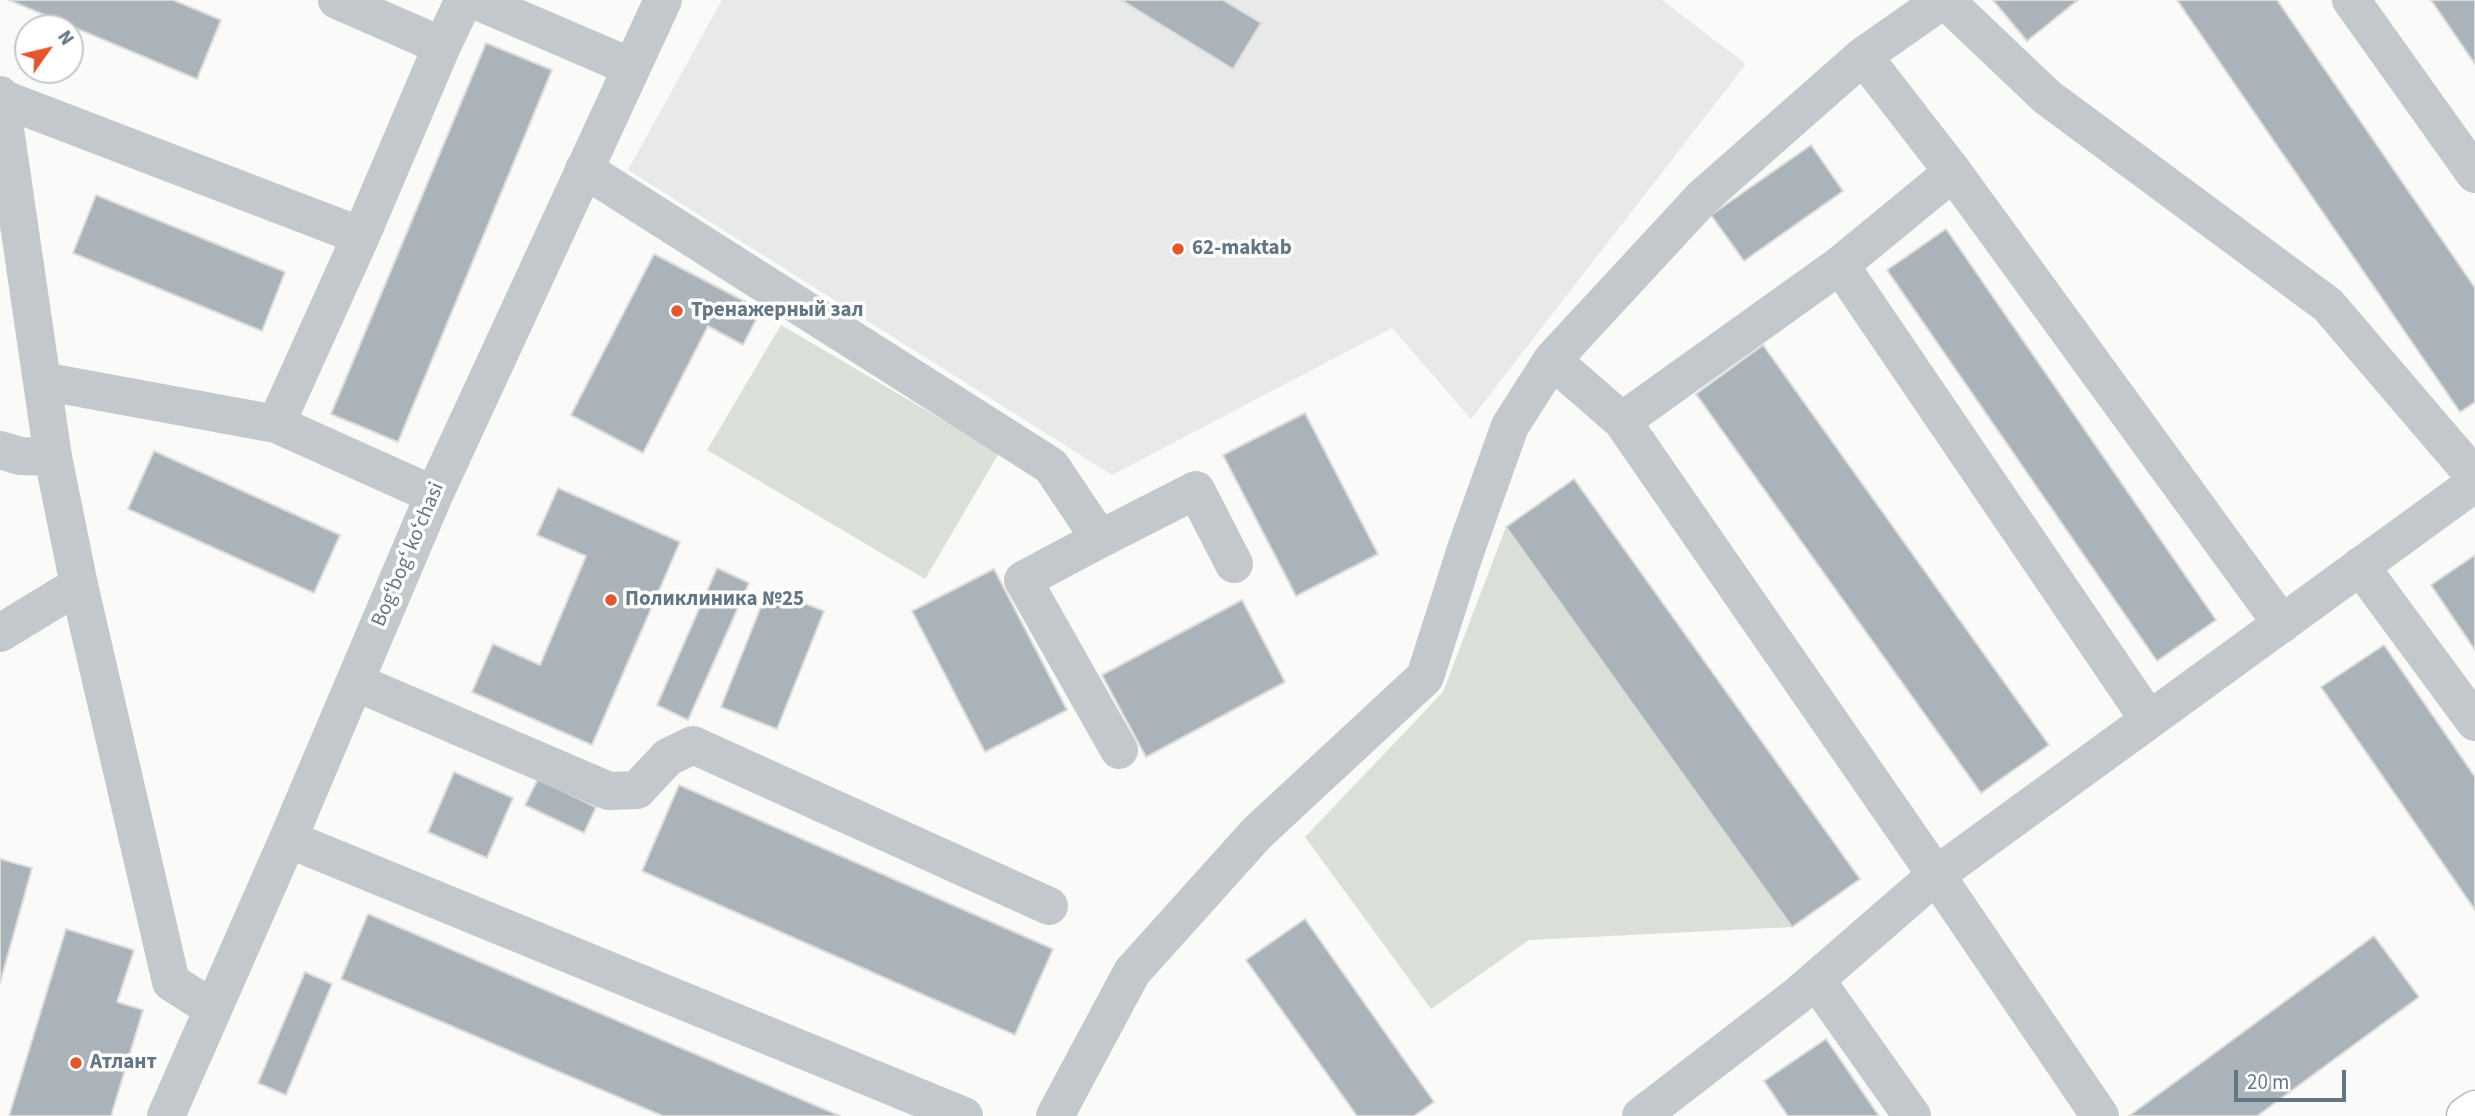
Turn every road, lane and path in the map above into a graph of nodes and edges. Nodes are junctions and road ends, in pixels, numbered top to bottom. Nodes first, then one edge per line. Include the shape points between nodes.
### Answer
1 (337, 0) edge
2 (464, 0) edge
3 (475, 0) edge
4 (663, 0) edge
5 (1944, 0) edge
6 (2351, 0) edge
7 (442, 46) junction
8 (1863, 56) junction
9 (631, 67) junction
10 (0, 96) edge
11 (584, 169) junction
12 (1953, 172) junction
13 (2475, 174) edge
14 (361, 236) junction
15 (1840, 265) junction
16 (1552, 359) junction
17 (42, 381) junction
18 (1622, 421) junction
19 (276, 424) junction
20 (0, 450) edge
21 (53, 457) junction
22 (2475, 477) edge
23 (2475, 483) edge
24 (434, 495) junction
25 (1100, 539) junction
26 (1234, 564) dead end
27 (2360, 566) junction
28 (79, 585) junction
29 (2282, 624) junction
30 (0, 633) edge
31 (355, 682) junction
32 (2149, 720) junction
33 (2475, 722) edge
34 (1119, 750) dead end
35 (288, 839) junction
36 (1936, 874) junction
37 (1049, 906) dead end
38 (1815, 980) junction
39 (213, 1009) junction
40 (2475, 1110) edge
41 (166, 1116) edge
42 (964, 1116) edge
43 (1055, 1116) edge
44 (1641, 1116) edge
45 (1912, 1116) edge
46 (2100, 1116) edge
47 (2466, 1116) edge

1 - 7 street
2 - 7 street
3 - 9 street
4 - 9 street, Bogʻbogʻ koʻchasi
5 - 8 street
5 - 22 street via 2047,97 2328,305
6 - 13 street
7 - 14 street
8 - 12 street
8 - 16 street via 1703,197
9 - 11 street, Bogʻbogʻ koʻchasi
10 - 14 street
10 - 17 street
11 - 24 street, Bogʻbogʻ koʻchasi
11 - 25 street via 1051,466
12 - 15 street
12 - 29 street
14 - 19 street
15 - 18 street
15 - 32 street
16 - 18 street
16 - 43 street via 1510,426 1424,677 1257,833 1132,972
17 - 19 street
17 - 21 street
18 - 36 street
19 - 24 street
20 - 21 street
21 - 28 street
23 - 27 street
24 - 31 street, Bogʻbogʻ koʻchasi
25 - 26 street via 1196,490
25 - 34 street via 1023,580
27 - 29 street
27 - 33 street
28 - 30 street
28 - 39 street via 171,982
29 - 32 street
31 - 35 street, Bogʻbogʻ koʻchasi
31 - 37 street via 609,791 637,790 668,757 693,745
32 - 36 street
35 - 39 street, Bogʻbogʻ koʻchasi
35 - 42 street
36 - 38 street
36 - 46 street
38 - 44 street
38 - 45 street
39 - 41 street, Bogʻbogʻ koʻchasi
40 - 47 highway

